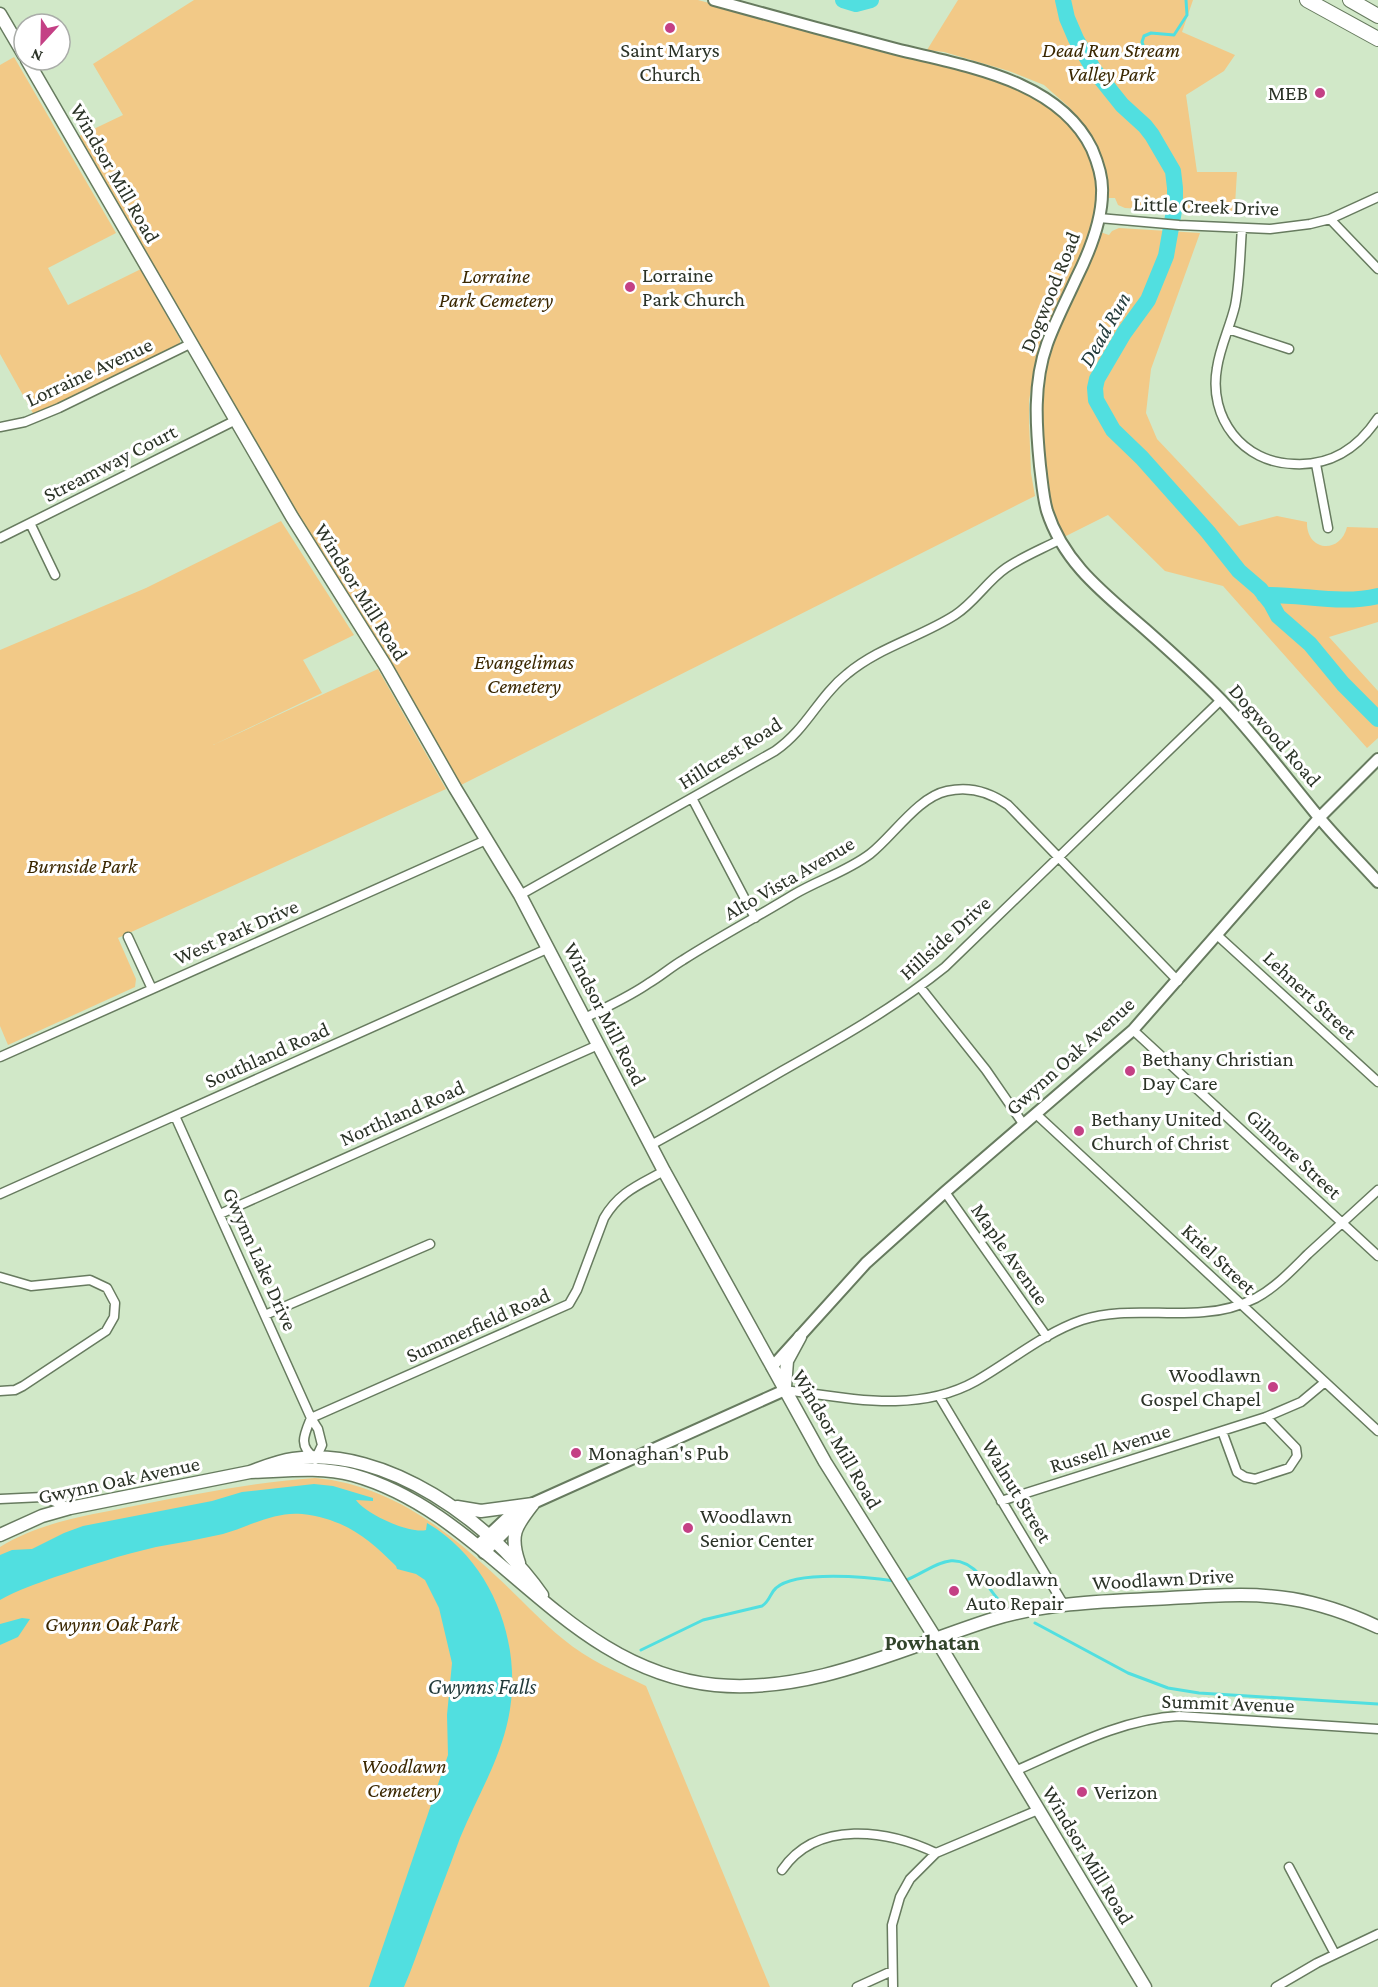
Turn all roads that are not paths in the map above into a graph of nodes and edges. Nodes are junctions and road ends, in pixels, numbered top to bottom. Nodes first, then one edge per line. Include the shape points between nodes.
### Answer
1 (714, 0) edge
2 (1307, 0) edge
3 (1350, 0) edge
4 (1368, 0) edge
5 (1378, 6) edge
6 (0, 14) edge
7 (1378, 16) edge
8 (12, 34) edge
9 (1378, 39) edge
10 (34, 72) edge
11 (1378, 197) edge
12 (1099, 218) junction
13 (1330, 219) junction
14 (1242, 228) junction
15 (1378, 269) edge
16 (1228, 329) junction
17 (192, 343) junction
18 (1289, 350) dead end
19 (1378, 418) edge
20 (236, 420) junction
21 (0, 427) edge
22 (1316, 464) junction
23 (30, 523) junction
24 (1328, 528) dead end
25 (0, 538) edge
26 (1059, 540) junction
27 (55, 575) dead end
28 (1221, 700) junction
29 (1378, 759) edge
30 (692, 798) junction
31 (1320, 818) junction
32 (486, 840) junction
33 (1059, 856) junction
34 (1378, 882) edge
35 (520, 895) junction
36 (755, 918) junction
37 (1217, 935) junction
38 (128, 937) dead end
39 (549, 948) junction
40 (1178, 981) junction
41 (920, 987) junction
42 (152, 989) junction
43 (585, 1018) junction
44 (1133, 1030) junction
45 (598, 1045) junction
46 (0, 1057) edge
47 (1378, 1082) edge
48 (1036, 1114) junction
49 (175, 1116) junction
50 (1024, 1125) junction
51 (651, 1145) junction
52 (664, 1171) junction
53 (1378, 1190) edge
54 (945, 1192) junction
55 (0, 1194) edge
56 (220, 1214) junction
57 (1342, 1223) junction
58 (430, 1244) dead end
59 (1378, 1256) edge
60 (0, 1276) edge
61 (1241, 1304) junction
62 (265, 1315) junction
63 (800, 1337) junction
64 (1047, 1337) junction
65 (772, 1367) junction
66 (1325, 1382) junction
67 (785, 1390) junction
68 (3, 1391) edge
69 (939, 1396) junction
70 (1266, 1417) junction
71 (311, 1418) junction
72 (1222, 1431) junction
73 (1378, 1431) edge
74 (315, 1464) junction
75 (0, 1499) edge
76 (1001, 1501) junction
77 (533, 1504) junction
78 (452, 1505) junction
79 (70, 1508) junction
80 (0, 1535) edge
81 (492, 1538) junction
82 (480, 1550) junction
83 (520, 1567) junction
84 (548, 1604) junction
85 (1064, 1605) junction
86 (1378, 1626) edge
87 (936, 1639) junction
88 (1378, 1729) edge
89 (1015, 1771) junction
90 (1038, 1810) junction
91 (936, 1853) junction
92 (1288, 1867) dead end
93 (782, 1870) dead end
94 (1378, 1934) edge
95 (1335, 1954) junction
96 (892, 1971) junction
97 (857, 1987) edge
98 (893, 1987) edge
99 (1145, 1987) edge
100 (1276, 1987) edge

1 - 12 street, Dogwood Road via 978,70 1034,92 1071,118 1088,143 1102,179
2 - 9 main road
3 - 7 main road
4 - 5 main road
6 - 8 main road
10 - 17 main road, Windsor Mill Road
11 - 13 street, Little Creek Drive
12 - 14 street, Little Creek Drive
12 - 26 street, Dogwood Road via 1046,346 1039,376 1037,419 1043,489
13 - 14 street, Little Creek Drive via 1289,228
13 - 15 street
14 - 16 street via 1237,289
16 - 18 street
16 - 22 street via 1215,380 1218,411 1225,424 1256,455 1286,464
17 - 20 main road, Windsor Mill Road
17 - 21 street, Lorraine Avenue via 59,408
19 - 22 street via 1344,454
20 - 23 street, Streamway Court
20 - 32 main road, Windsor Mill Road
22 - 24 street
23 - 25 street, Streamway Court
23 - 27 street
26 - 28 street, Dogwood Road via 1087,578
26 - 30 street, Hillcrest Road via 1006,568 956,614 865,661 837,683 789,741
28 - 31 street, Dogwood Road
28 - 33 street, Hillside Drive
29 - 31 street, Gwynn Oak Avenue
30 - 35 street, Hillcrest Road
30 - 36 street
31 - 34 street, Dogwood Road
31 - 37 street, Gwynn Oak Avenue
32 - 35 main road, Windsor Mill Road
32 - 42 street, West Park Drive
33 - 36 street, Alto Vista Avenue via 998,798 973,790 946,791 926,802 848,868
33 - 40 street, Alto Vista Avenue
33 - 41 street, Hillside Drive
35 - 39 main road, Windsor Mill Road
36 - 43 street, Alto Vista Avenue
37 - 40 street, Gwynn Oak Avenue
37 - 47 street, Lehnert Street
38 - 42 street
39 - 43 main road, Windsor Mill Road
39 - 49 street, Southland Road
40 - 44 street, Gwynn Oak Avenue
41 - 50 street
41 - 51 street, Hillside Drive via 874,1019
42 - 46 street, West Park Drive
43 - 45 main road, Windsor Mill Road
44 - 48 street, Gwynn Oak Avenue
44 - 57 street, Gilmore Street
45 - 51 main road, Windsor Mill Road
45 - 56 street, Northland Road
48 - 50 street, Gwynn Oak Avenue
48 - 61 street, Kriel Street
49 - 55 street, Southland Road
49 - 56 street, Gwynn Lake Drive
50 - 54 street, Gwynn Oak Avenue
51 - 52 main road, Windsor Mill Road
52 - 65 main road, Windsor Mill Road
52 - 71 street, Summerfield Road via 627,1191 611,1207 569,1304
53 - 57 street
54 - 63 street, Gwynn Oak Avenue via 866,1263
54 - 64 street, Maple Avenue
56 - 62 street, Gwynn Lake Drive
57 - 59 street, Gilmore Street
57 - 61 street via 1281,1280
58 - 62 street
60 - 68 street via 31,1286 90,1280 107,1288 115,1303 114,1317 106,1331 23,1386
61 - 64 street via 1204,1312 1094,1316
61 - 66 street, Kriel Street
62 - 71 street, Gwynn Lake Drive
63 - 65 street, Gwynn Oak Avenue
63 - 67 main road via 787,1361
64 - 69 street via 975,1382
65 - 67 main road, Windsor Mill Road
66 - 70 street, Russell Avenue via 1301,1402
66 - 73 street, Kriel Street
67 - 69 street via 884,1402
67 - 77 street
67 - 87 main road, Windsor Mill Road via 825,1462
69 - 76 street, Walnut Street
70 - 72 street, Russell Avenue
70 - 72 street via 1296,1448 1297,1456 1289,1468 1255,1479 1245,1477 1237,1472
71 - 74 street, Gwynn Lake Drive via 322,1445
71 - 74 street via 304,1446
72 - 76 street, Russell Avenue
74 - 78 main road, Gwynn Oak Avenue via 339,1459 376,1468
74 - 79 main road, Gwynn Oak Avenue via 294,1459 250,1472
74 - 82 main road, Gwynn Oak Avenue via 400,1494
75 - 79 street via 44,1497
76 - 85 street, Walnut Street
77 - 78 main road via 481,1511
77 - 81 street via 508,1516
77 - 83 main road via 515,1531 514,1549
78 - 81 main road, Gwynn Oak Avenue
79 - 80 main road, Gwynn Oak Avenue via 22,1523
81 - 82 street
81 - 83 main road, Woodlawn Drive
82 - 84 main road, Woodlawn Drive
83 - 84 main road, Woodlawn Drive
84 - 87 main road, Woodlawn Drive via 570,1624 622,1657 663,1675 713,1685 784,1684 844,1670
85 - 86 main road, Woodlawn Drive via 1265,1595 1318,1604
85 - 87 main road, Woodlawn Drive via 995,1619
87 - 89 main road, Windsor Mill Road
88 - 89 street, Summit Avenue via 1155,1717 1118,1727
89 - 90 main road, Windsor Mill Road
90 - 91 street
90 - 99 main road, Windsor Mill Road
91 - 93 street via 903,1840 852,1834 809,1845
91 - 96 street via 910,1879 900,1897 892,1925
92 - 95 street
94 - 95 street
95 - 100 street
96 - 97 street
96 - 98 street

